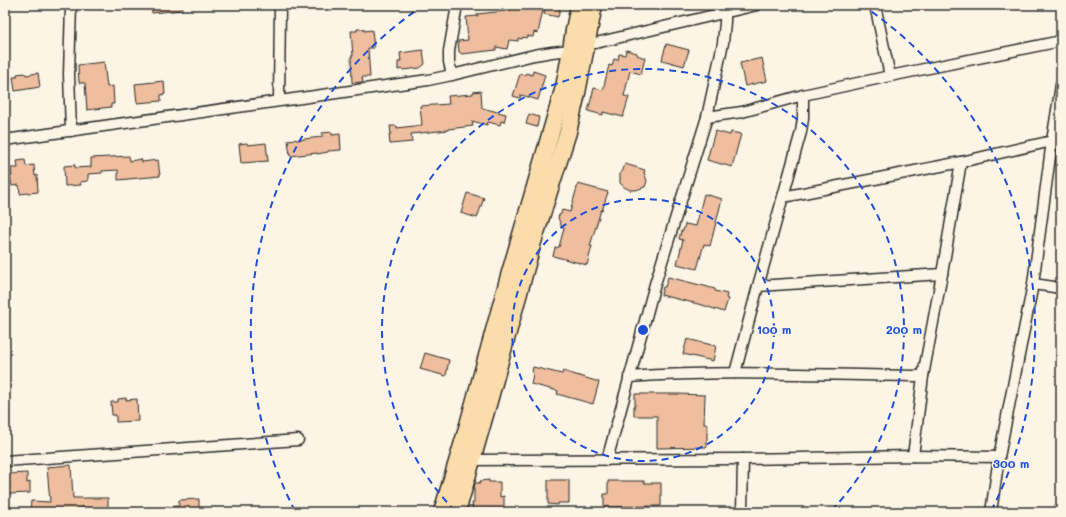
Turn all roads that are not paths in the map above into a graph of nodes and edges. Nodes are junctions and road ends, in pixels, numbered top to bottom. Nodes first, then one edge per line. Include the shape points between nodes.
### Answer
1 (71, 5) edge
2 (280, 5) edge
3 (457, 5) edge
4 (579, 5) edge
5 (594, 5) edge
6 (757, 5) edge
7 (875, 5) edge
8 (725, 12) junction
9 (1061, 41) edge
10 (587, 45) junction
11 (571, 50) junction
12 (452, 75) junction
13 (890, 76) junction
14 (1061, 85) edge
15 (803, 95) junction
16 (279, 100) junction
17 (707, 117) junction
18 (71, 131) junction
19 (5, 140) edge
20 (1052, 141) junction
21 (961, 162) junction
22 (783, 197) junction
23 (942, 274) junction
24 (1032, 284) junction
25 (758, 286) junction
26 (1061, 288) edge
27 (735, 373) junction
28 (923, 376) junction
29 (629, 377) junction
30 (298, 440) dead end
31 (913, 456) junction
32 (999, 457) junction
33 (743, 459) junction
34 (472, 460) junction
35 (607, 460) junction
36 (5, 461) edge
37 (453, 511) edge
38 (742, 512) edge
39 (991, 512) edge

1 - 18 street
2 - 16 street
3 - 12 street via 449,52
4 - 11 main road
5 - 10 main road
6 - 8 street
7 - 13 street
8 - 10 street
8 - 17 street via 723,44
9 - 13 street
10 - 11 street
10 - 34 main road via 568,132 529,256
11 - 12 street via 534,55
11 - 37 main road via 564,87 466,432
12 - 16 street
13 - 15 street
14 - 20 street
15 - 17 street via 742,112
15 - 22 street via 804,118
16 - 18 street
17 - 29 street
18 - 19 street
20 - 21 street
20 - 24 street
21 - 22 street
21 - 23 street
22 - 25 street
23 - 25 street
23 - 28 street
24 - 26 street
24 - 32 street
25 - 27 street
27 - 28 street
27 - 29 street
28 - 31 street
29 - 35 street
30 - 36 street
31 - 32 street
31 - 33 street
32 - 39 street
33 - 35 street
33 - 38 street
34 - 35 street
34 - 37 main road

